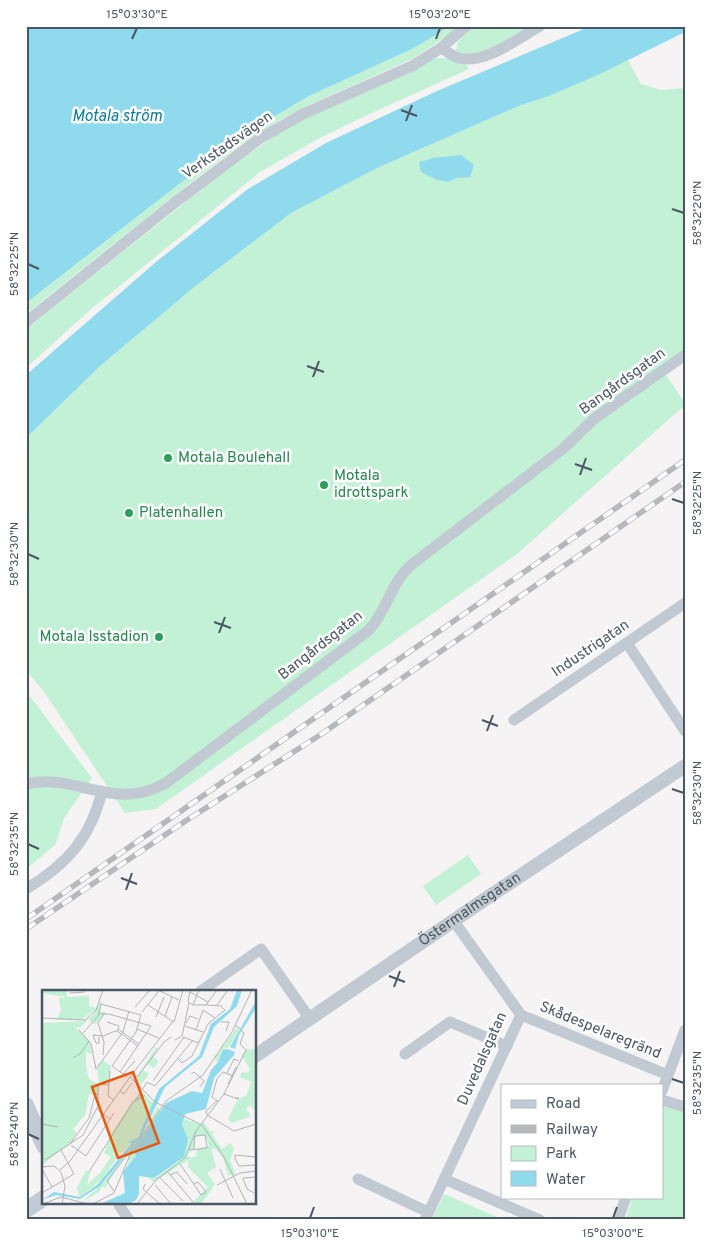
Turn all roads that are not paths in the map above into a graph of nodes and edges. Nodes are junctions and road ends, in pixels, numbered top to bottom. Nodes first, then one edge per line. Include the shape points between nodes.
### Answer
1 (466, 26) edge
2 (540, 26) edge
3 (441, 48) junction
4 (26, 322) edge
5 (685, 355) edge
6 (685, 603) edge
7 (626, 643) junction
8 (514, 720) dead end
9 (685, 731) edge
10 (685, 766) edge
11 (26, 784) edge
12 (102, 791) junction
13 (26, 889) edge
14 (453, 920) junction
15 (202, 990) edge
16 (521, 1016) junction
17 (310, 1019) junction
18 (685, 1030) edge
19 (507, 1046) junction
20 (405, 1054) dead end
21 (256, 1055) edge
22 (668, 1075) junction
23 (664, 1086) edge
24 (664, 1101) edge
25 (26, 1105) edge
26 (685, 1107) edge
27 (42, 1141) edge
28 (358, 1178) dead end
29 (444, 1179) junction
30 (626, 1198) edge
31 (42, 1199) edge
32 (119, 1205) dead end
33 (26, 1210) edge
34 (427, 1216) edge
35 (129, 1220) edge
36 (540, 1220) edge
37 (618, 1220) edge

1 - 3 street, Verkstadsvägen
2 - 3 street via 490,54 461,58
3 - 4 street, Verkstadsvägen via 412,66 303,114 259,139
5 - 12 street, Bangårdsgatan via 595,418 564,448 411,565 399,577 376,622 359,638 166,783 135,794
6 - 7 street, Industrigatan
7 - 8 street, Industrigatan
7 - 9 street
10 - 14 street, Östermalmsgatan
11 - 12 street, Bangårdsgatan via 45,782
12 - 13 street via 92,824 71,854
14 - 16 street, Duvedalsgatan
14 - 17 street, Östermalmsgatan
15 - 17 street via 261,949
16 - 19 street, Duvedalsgatan
16 - 22 street, Skådespelaregränd
17 - 21 street, Östermalmsgatan
18 - 22 street
19 - 20 street via 450,1022
19 - 29 street, Duvedalsgatan
22 - 23 street
24 - 26 street
25 - 27 main road
28 - 34 street
29 - 34 street, Duvedalsgatan
29 - 36 street
30 - 37 street
31 - 33 main road
32 - 35 street

